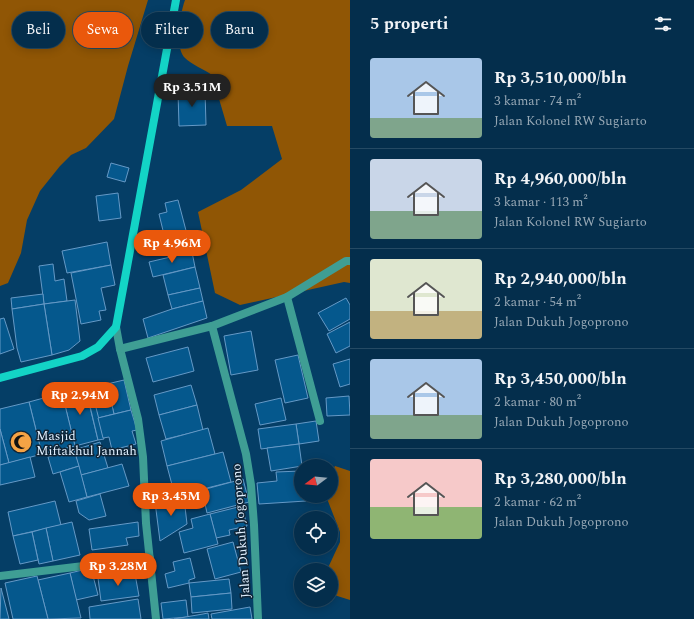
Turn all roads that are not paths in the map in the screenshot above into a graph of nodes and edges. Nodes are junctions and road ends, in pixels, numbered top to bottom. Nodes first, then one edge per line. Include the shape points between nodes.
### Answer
1 (176, 0) edge
2 (350, 261) edge
3 (288, 297) junction
4 (212, 326) junction
5 (116, 327) junction
6 (120, 349) junction
7 (0, 378) edge
8 (320, 421) dead end
9 (150, 558) junction
10 (0, 576) edge
11 (156, 619) edge
12 (258, 619) edge

1 - 5 main road
2 - 3 street via 346,261
3 - 4 street
3 - 8 street
4 - 6 street
4 - 12 street, Jalan Dukuh Jogoprono via 246,454 251,485
5 - 6 street
5 - 7 main road via 98,346 82,356
6 - 9 street via 139,427
9 - 10 street
9 - 11 street

